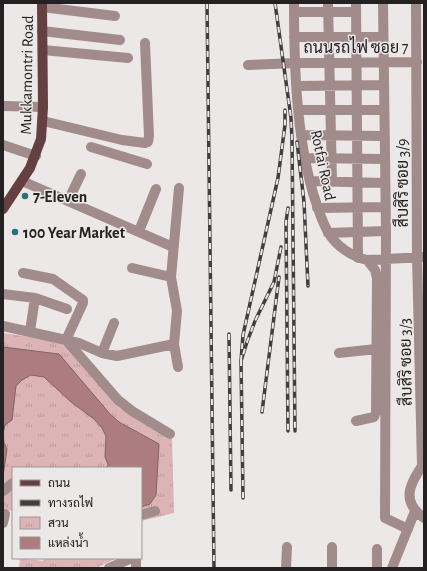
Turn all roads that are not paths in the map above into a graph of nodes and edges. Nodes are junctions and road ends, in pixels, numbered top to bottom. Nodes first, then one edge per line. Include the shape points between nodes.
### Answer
1 (383, 3) edge
2 (416, 3) edge
3 (42, 5) edge
4 (294, 8) edge
5 (328, 8) edge
6 (356, 8) edge
7 (115, 16) dead end
8 (42, 31) junction
9 (294, 37) junction
10 (329, 37) junction
11 (356, 37) junction
12 (383, 37) junction
13 (120, 40) dead end
14 (145, 43) dead end
15 (44, 50) junction
16 (128, 58) dead end
17 (329, 62) junction
18 (356, 62) junction
19 (383, 62) junction
20 (295, 63) junction
21 (419, 64) edge
22 (248, 65) dead end
23 (383, 85) junction
24 (297, 86) junction
25 (330, 86) junction
26 (356, 86) junction
27 (420, 89) edge
28 (3, 106) edge
29 (43, 107) junction
30 (299, 110) junction
31 (331, 110) junction
32 (356, 110) junction
33 (383, 110) junction
34 (420, 111) edge
35 (43, 121) junction
36 (302, 135) junction
37 (332, 135) junction
38 (357, 136) junction
39 (384, 136) junction
40 (122, 140) junction
41 (3, 145) edge
42 (91, 147) dead end
43 (36, 156) junction
44 (123, 156) junction
45 (305, 158) junction
46 (332, 158) junction
47 (357, 158) junction
48 (384, 159) junction
49 (147, 164) dead end
50 (81, 174) dead end
51 (22, 181) junction
52 (310, 181) junction
53 (332, 182) junction
54 (357, 182) junction
55 (385, 183) junction
56 (179, 188) dead end
57 (156, 189) dead end
58 (420, 195) edge
59 (68, 201) junction
60 (357, 207) junction
61 (385, 207) junction
62 (317, 208) junction
63 (3, 209) edge
64 (138, 231) junction
65 (386, 231) junction
66 (358, 232) junction
67 (328, 233) junction
68 (173, 246) junction
69 (421, 257) edge
70 (362, 259) junction
71 (385, 259) junction
72 (132, 268) dead end
73 (22, 273) dead end
74 (171, 278) junction
75 (3, 294) edge
76 (35, 298) junction
77 (67, 309) dead end
78 (114, 323) dead end
79 (3, 326) edge
80 (30, 331) junction
81 (66, 340) junction
82 (174, 344) junction
83 (376, 349) junction
84 (339, 352) dead end
85 (102, 353) junction
86 (178, 367) dead end
87 (356, 421) dead end
88 (170, 434) dead end
89 (423, 465) edge
90 (12, 485) edge
91 (3, 491) edge
92 (155, 511) dead end
93 (415, 511) junction
94 (142, 515) edge
95 (424, 518) edge
96 (408, 529) junction
97 (286, 547) dead end
98 (332, 547) dead end
99 (377, 549) dead end
100 (130, 559) edge
101 (109, 568) edge
102 (286, 568) edge
103 (332, 568) edge
104 (377, 568) edge
105 (392, 568) edge

1 - 12 street
2 - 21 street, สืบสิริ ซอย 3/9
3 - 7 street
3 - 8 main road, Mukkamontri Road
4 - 5 street
4 - 9 street, Rotfai Road
5 - 6 street
5 - 10 street
6 - 11 street
8 - 13 street
8 - 15 main road, Mukkamontri Road
9 - 10 street
9 - 20 street, Rotfai Road
10 - 11 street
10 - 17 street
11 - 12 street
11 - 18 street
12 - 19 street
14 - 40 street via 149,140 146,143
15 - 16 street
15 - 29 main road, Mukkamontri Road
17 - 18 street, ถนนรถไฟ ซอย 7
17 - 20 street, ถนนรถไฟ ซอย 7
17 - 25 street
18 - 19 street, ถนนรถไฟ ซอย 7
18 - 26 street
19 - 21 street, ถนนรถไฟ ซอย 7
19 - 23 street
20 - 22 street, ถนนรถไฟ ซอย 7
20 - 24 street, Rotfai Road
21 - 27 street, สืบสิริ ซอย 3/9
23 - 26 street
23 - 33 street
24 - 25 street
24 - 30 street, Rotfai Road
25 - 26 street
25 - 31 street
26 - 32 street
27 - 34 street, สืบสิริ ซอย 3/9
28 - 29 street
29 - 35 main road, Mukkamontri Road
30 - 31 street
30 - 36 street, Rotfai Road
31 - 32 street
31 - 37 street
32 - 33 street
32 - 38 street
33 - 39 street
34 - 58 street, สืบสิริ ซอย 3/9
35 - 40 street
35 - 43 main road, Mukkamontri Road
36 - 37 street
36 - 45 street, Rotfai Road
37 - 38 street
37 - 46 street
38 - 39 street
38 - 47 street
39 - 48 street
40 - 44 street
41 - 43 street
42 - 44 street
43 - 51 main road, Mukkamontri Road
44 - 49 street
45 - 46 street
45 - 52 street, Rotfai Road
46 - 47 street
46 - 53 street
47 - 48 street
47 - 54 street
48 - 55 street
50 - 59 street
51 - 59 street
51 - 63 main road, Mukkamontri Road
52 - 53 street
52 - 62 street, Rotfai Road
53 - 54 street
54 - 55 street
54 - 60 street
55 - 61 street
56 - 68 street
57 - 64 street
58 - 69 street, สืบสิริ ซอย 3/9
59 - 64 street
60 - 61 street
60 - 62 street
60 - 66 street
61 - 65 street
62 - 67 street, Rotfai Road
64 - 68 street
65 - 66 street
65 - 71 street
66 - 67 street
66 - 70 street
67 - 70 street, Rotfai Road via 346,251
68 - 74 street
69 - 71 street
69 - 89 street, สืบสิริ ซอย 3/3
70 - 71 street
70 - 83 street via 375,270
71 - 96 street via 385,518
72 - 74 street
73 - 81 street via 53,279 83,300
74 - 82 street via 177,311
75 - 76 street
76 - 77 street
76 - 80 street
78 - 85 street
79 - 80 street
80 - 81 street
81 - 85 street
81 - 88 street via 118,400
82 - 85 street via 117,356
82 - 86 street
83 - 84 street
83 - 87 street via 376,412 374,417
89 - 93 street via 412,480 410,490 410,502
90 - 91 street
92 - 94 street
93 - 95 street
93 - 96 street
96 - 105 street
97 - 102 street
98 - 103 street
99 - 104 street
100 - 101 street

